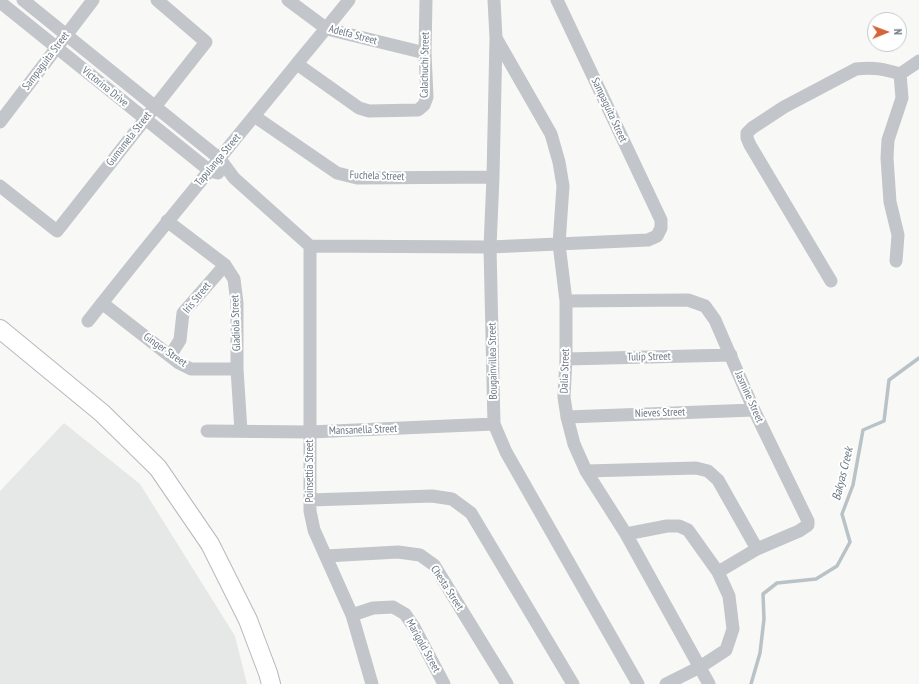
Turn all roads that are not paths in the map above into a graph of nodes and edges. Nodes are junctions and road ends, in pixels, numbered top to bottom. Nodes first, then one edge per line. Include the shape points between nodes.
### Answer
1 (23, 0) edge
2 (93, 0) edge
3 (156, 0) edge
4 (288, 0) edge
5 (349, 0) edge
6 (426, 0) edge
7 (494, 0) edge
8 (557, 0) edge
9 (0, 2) edge
10 (327, 29) junction
11 (66, 35) junction
12 (496, 38) junction
13 (57, 47) junction
14 (425, 54) junction
15 (919, 61) edge
16 (297, 64) junction
17 (900, 74) junction
18 (155, 106) junction
19 (254, 116) junction
20 (145, 119) junction
21 (0, 122) edge
22 (220, 159) junction
23 (210, 171) junction
24 (493, 177) junction
25 (234, 178) junction
26 (0, 186) edge
27 (167, 221) junction
28 (559, 244) junction
29 (310, 246) junction
30 (490, 247) junction
31 (896, 261) dead end
32 (225, 265) junction
33 (831, 281) dead end
34 (566, 301) junction
35 (102, 303) junction
36 (88, 321) dead end
37 (0, 329) edge
38 (731, 355) junction
39 (170, 356) junction
40 (566, 359) junction
41 (237, 369) junction
42 (754, 410) junction
43 (567, 417) junction
44 (494, 424) junction
45 (208, 431) dead end
46 (241, 431) junction
47 (310, 432) junction
48 (586, 470) junction
49 (310, 500) junction
50 (626, 534) junction
51 (757, 549) junction
52 (326, 556) junction
53 (718, 572) junction
54 (352, 615) junction
55 (700, 667) junction
56 (271, 684) edge
57 (372, 684) edge
58 (444, 684) edge
59 (507, 684) edge
60 (573, 684) edge
61 (638, 684) edge
62 (666, 684) edge
63 (709, 684) edge

1 - 11 street, Victorina Drive
2 - 11 street, Sampaguita Street
3 - 18 street, Gumamela Street via 206,42
4 - 10 street, Adelfa Street
5 - 10 street, Tapulanga Street
6 - 14 street, Calachuchi Street
7 - 12 street, Bougainvillea Street
8 - 28 street, Sampaguita Street via 661,220 660,233 648,240
9 - 13 street, Victorina Drive
10 - 14 street, Adelfa Street
10 - 16 street, Tapulanga Street
11 - 13 street, Sampaguita Street
11 - 18 street, Victorina Drive
12 - 24 street, Bougainvillea Street
12 - 28 street, Dalia Street via 551,134 563,186
13 - 20 street, Victorina Drive
13 - 21 street, Sampaguita Street
14 - 16 street, Calachuchi Street via 427,98 418,110 369,111 359,108
15 - 17 street
16 - 19 street, Tapulanga Street
17 - 31 street via 902,98 888,140 887,158 890,202 898,235
17 - 33 street via 882,68 856,69 784,107 747,133 750,145
18 - 20 street, Gumamela Street
18 - 22 street, Victorina Drive
19 - 22 street, Tapulanga Street
19 - 24 street, Fuchela Street via 337,173 347,176
20 - 23 street, Victorina Drive
20 - 26 street, Gumamela Street via 57,231
22 - 23 street, Tapulanga Street
22 - 25 street, Victorina Drive
23 - 25 street, Victorina Drive
23 - 27 street, Tapulanga Street
24 - 30 street, Bougainvillea Street
25 - 29 street, Victorina Drive
27 - 32 street, Gladiola Street
27 - 35 street, Tapulanga Street
28 - 30 street
28 - 34 street, Dalia Street
29 - 30 street
29 - 47 street, Poinsettia Street
30 - 44 street, Bougainvillea Street
32 - 39 street, Iris Street via 183,313 180,340
32 - 41 street, Gladiola Street via 234,279 237,303
34 - 38 street, Jasmine Street via 688,300 706,306
34 - 40 street, Dalia Street
35 - 36 street, Tapulanga Street
35 - 39 street, Ginger Street
37 - 56 street via 102,413 158,468 210,544 248,620
38 - 40 street, Tulip Street
38 - 42 street, Jasmine Street
39 - 41 street, Ginger Street via 191,368
40 - 43 street, Dalia Street via 564,397
41 - 46 street, Gladiola Street
42 - 43 street, Nieves Street
42 - 51 street, Jasmine Street via 808,520 808,525 799,531
43 - 48 street, Dalia Street via 574,444
44 - 47 street, Mansanella Street
44 - 61 street, Bougainvillea Street via 506,452
45 - 46 street, Mansanella Street
46 - 47 street, Mansanella Street
47 - 49 street, Poinsettia Street
48 - 50 street, Dalia Street
48 - 51 street via 696,468 708,471 718,480
49 - 52 street, Poinsettia Street via 314,530
49 - 60 street via 432,496 452,499 471,513
50 - 53 street via 679,526 688,530
50 - 55 street, Dalia Street
51 - 53 street, Jasmine Street
52 - 54 street, Poinsettia Street
52 - 59 street, Chesta Street via 398,552 420,554 434,565
53 - 55 street via 729,596 733,629 726,650
54 - 57 street, Poinsettia Street
54 - 58 street, Marigold Street via 373,608 393,607 405,614
55 - 62 street
55 - 63 street, Dalia Street

